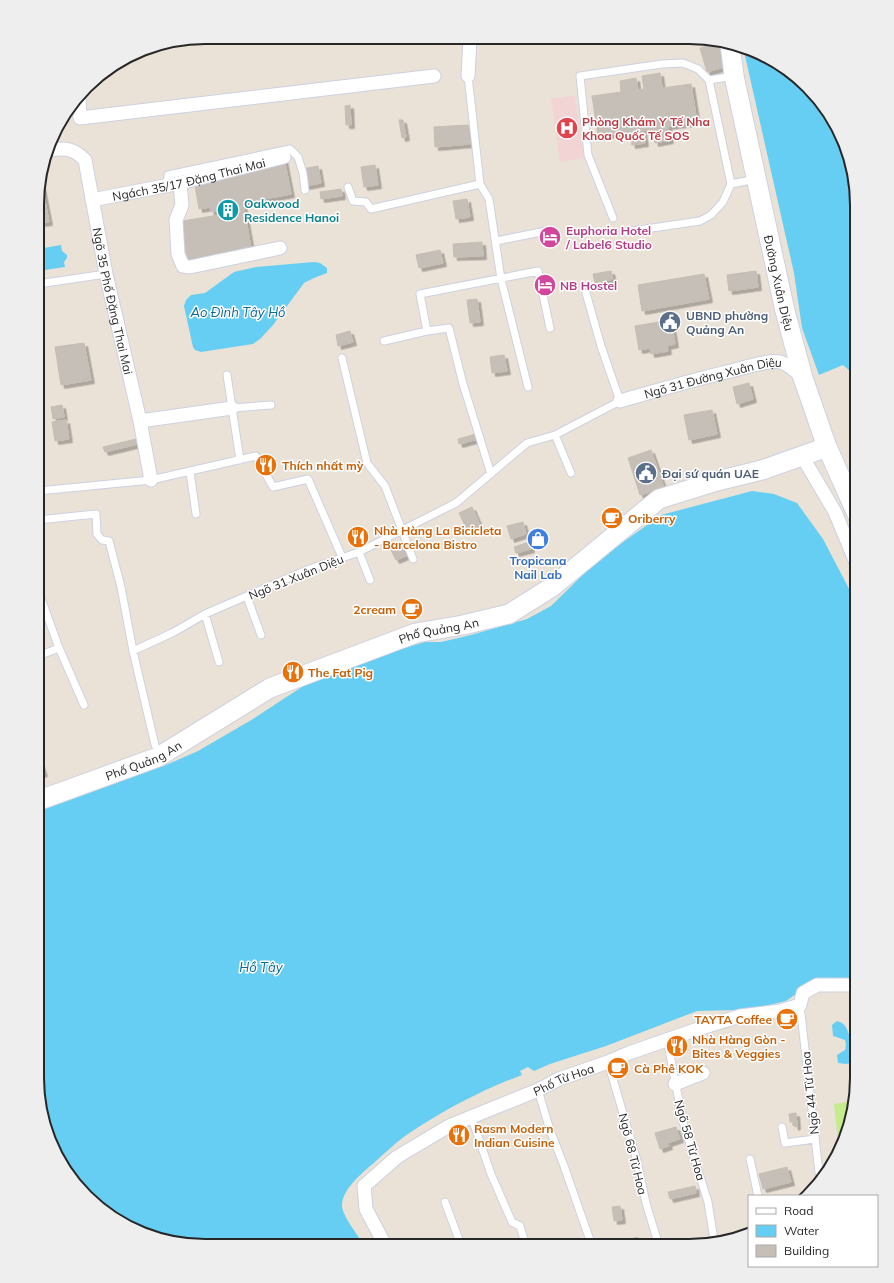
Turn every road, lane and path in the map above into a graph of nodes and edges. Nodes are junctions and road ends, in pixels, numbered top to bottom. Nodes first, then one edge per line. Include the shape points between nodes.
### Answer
1 (470, 44) edge
2 (731, 49) edge
3 (434, 76) dead end
4 (468, 76) joint
5 (734, 76) junction
6 (709, 80) junction
7 (79, 104) edge
8 (54, 149) edge
9 (284, 157) dead end
10 (756, 179) junction
11 (174, 184) junction
12 (480, 184) junction
13 (731, 184) junction
14 (348, 187) dead end
15 (305, 190) dead end
16 (92, 200) junction
17 (613, 218) dead end
18 (551, 230) dead end
19 (625, 232) dead end
20 (496, 241) junction
21 (280, 248) dead end
22 (106, 274) junction
23 (502, 279) junction
24 (44, 283) edge
25 (586, 293) dead end
26 (550, 328) dead end
27 (427, 331) junction
28 (384, 341) dead end
29 (342, 358) dead end
30 (227, 375) dead end
31 (803, 378) junction
32 (528, 387) dead end
33 (620, 401) junction
34 (271, 404) dead end
35 (232, 408) junction
36 (140, 421) junction
37 (555, 435) junction
38 (827, 447) junction
39 (802, 456) junction
40 (240, 460) junction
41 (190, 472) junction
42 (571, 473) dead end
43 (491, 474) junction
44 (151, 480) junction
45 (44, 489) edge
46 (850, 498) edge
47 (196, 514) dead end
48 (44, 519) edge
49 (402, 530) junction
50 (850, 548) edge
51 (359, 552) junction
52 (342, 557) junction
53 (413, 559) dead end
54 (370, 580) dead end
55 (247, 597) junction
56 (44, 607) edge
57 (205, 614) junction
58 (261, 635) dead end
59 (58, 648) junction
60 (133, 651) junction
61 (44, 654) edge
62 (219, 662) dead end
63 (84, 705) dead end
64 (155, 745) dead end
65 (44, 799) edge
66 (850, 985) edge
67 (800, 1005) junction
68 (667, 1039) junction
69 (608, 1062) junction
70 (703, 1073) dead end
71 (675, 1084) junction
72 (538, 1090) junction
73 (471, 1116) junction
74 (782, 1127) dead end
75 (815, 1139) junction
76 (750, 1159) dead end
77 (819, 1173) edge
78 (758, 1195) edge
79 (444, 1202) dead end
80 (714, 1237) edge
81 (382, 1239) edge
82 (459, 1239) edge
83 (524, 1239) edge
84 (590, 1239) edge
85 (657, 1239) edge

1 - 4 street
2 - 5 street, Đường Xuân Diệu
3 - 7 street via 80,118
4 - 12 lane
5 - 6 lane
5 - 10 street, Đường Xuân Diệu
6 - 13 lane
6 - 17 lane via 698,69 683,63 580,76 588,155
8 - 16 street, Ngõ 35 Phố Đặng Thai Mai via 66,148 78,153 84,160
9 - 11 street, Ngách 35/17 Đặng Thai Mai
10 - 13 lane
10 - 31 street, Đường Xuân Diệu
11 - 15 lane via 168,175 290,149 298,158
11 - 16 street, Ngách 35/17 Đặng Thai Mai
11 - 21 street via 182,205 176,220 178,254 183,266
12 - 14 lane via 371,209 366,202 353,201
12 - 20 lane via 489,199
13 - 19 lane via 723,202 711,215 700,221
16 - 22 street, Ngõ 35 Phố Đặng Thai Mai
18 - 20 lane
20 - 23 lane
22 - 24 lane
22 - 36 street, Ngõ 35 Phố Đặng Thai Mai
23 - 26 lane via 538,271
23 - 27 lane via 420,294
23 - 32 lane
25 - 33 lane
27 - 28 lane
27 - 43 lane via 449,328
29 - 49 lane via 367,463 385,486
30 - 35 lane
31 - 33 street, Ngõ 31 Đường Xuân Diệu via 787,364 773,362 748,366
31 - 38 street, Đường Xuân Diệu
33 - 37 lane, Ngõ 31 Xuân Diệu
34 - 35 lane
35 - 36 street
35 - 40 lane
36 - 44 street, Ngõ 35 Phố Đặng Thai Mai
37 - 42 lane
37 - 43 lane, Ngõ 31 Xuân Diệu via 527,443
38 - 39 street, Phố Quảng An
38 - 46 street, Đường Xuân Diệu
39 - 50 street via 835,512
39 - 65 street, Phố Quảng An via 659,500 552,587 509,614 416,633 270,688 158,756
40 - 41 lane
40 - 52 lane via 256,456 273,487 308,479
41 - 44 lane
41 - 47 lane
43 - 49 lane, Ngõ 31 Xuân Diệu via 456,503
44 - 45 lane
48 - 60 lane via 96,514 97,534 102,540 109,541
49 - 51 lane, Ngõ 31 Xuân Diệu
49 - 53 lane
51 - 52 lane, Ngõ 31 Xuân Diệu
51 - 54 lane
52 - 55 lane, Ngõ 31 Xuân Diệu
55 - 57 lane, Ngõ 31 Xuân Diệu
55 - 58 lane
56 - 59 lane
57 - 60 lane, Ngõ 31 Xuân Diệu
57 - 62 lane
59 - 61 lane
59 - 63 lane
60 - 64 lane
66 - 67 street via 817,985 803,993
67 - 68 street, Phố Từ Hoa via 780,1011 740,1016
67 - 75 lane, Ngõ 44 Từ Hoa
68 - 69 street, Phố Từ Hoa
68 - 71 lane, Ngõ 58 Từ Hoa
69 - 72 street, Phố Từ Hoa via 559,1079
69 - 85 lane, Ngõ 68 Từ Hoa
70 - 71 street
71 - 80 lane, Ngõ 58 Từ Hoa via 683,1122 708,1202
72 - 73 street, Phố Từ Hoa
72 - 84 lane
73 - 81 street, Phố Từ Hoa via 397,1157 364,1186 366,1209
73 - 83 lane via 491,1174 512,1222 520,1226
74 - 75 lane via 785,1143
75 - 77 lane, Ngõ 44 Từ Hoa
76 - 78 lane
79 - 82 lane

